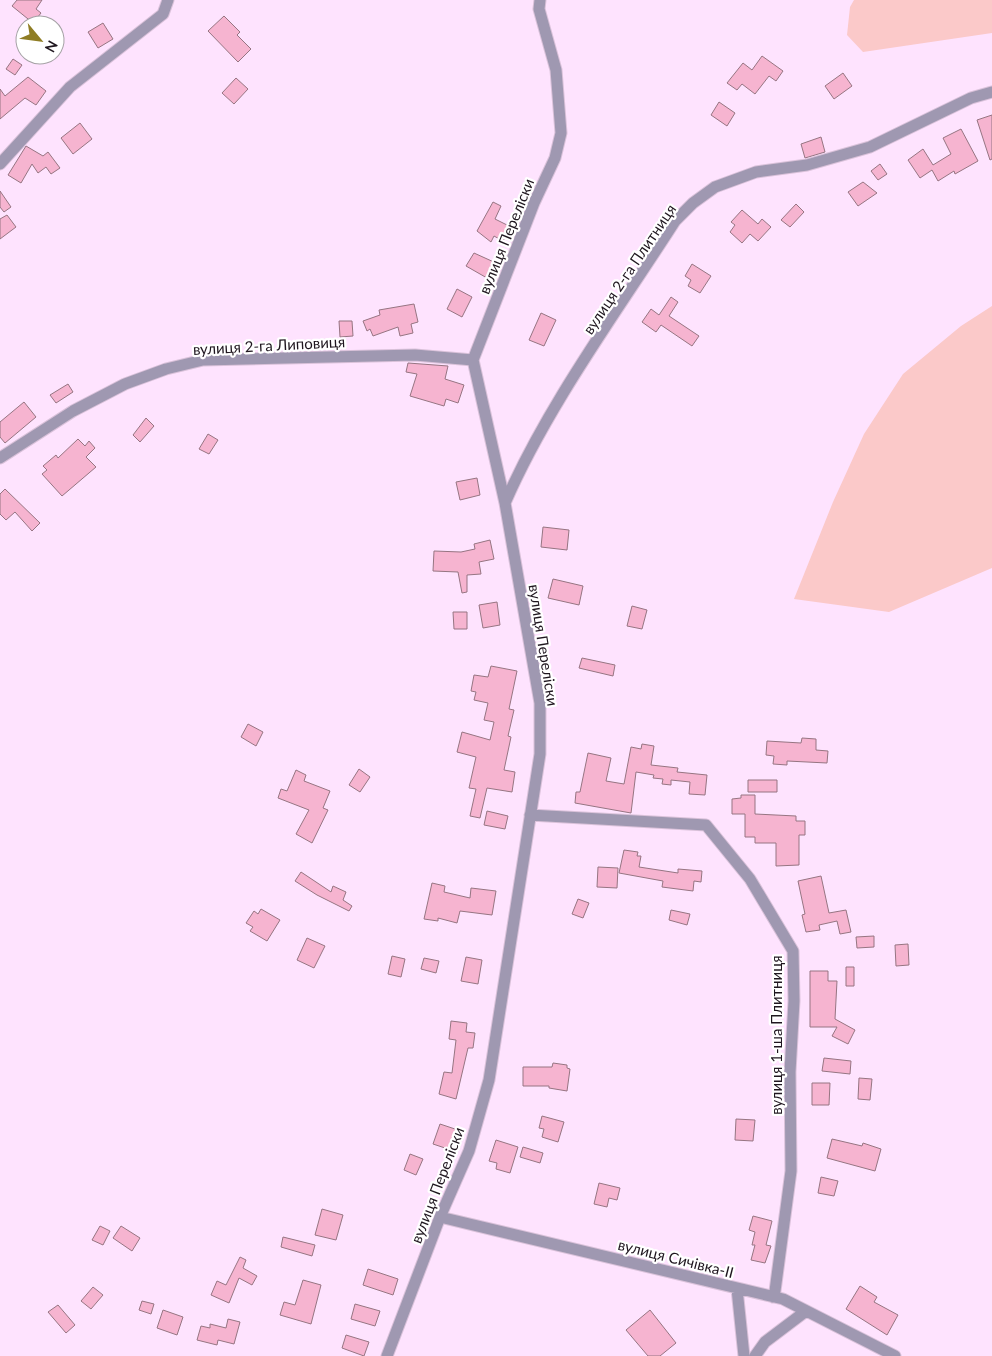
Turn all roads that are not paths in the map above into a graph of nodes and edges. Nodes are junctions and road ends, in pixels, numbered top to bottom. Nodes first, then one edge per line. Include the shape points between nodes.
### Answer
1 (168, 0) edge
2 (540, 0) edge
3 (992, 92) edge
4 (0, 164) edge
5 (473, 360) junction
6 (0, 458) edge
7 (505, 503) junction
8 (530, 815) junction
9 (440, 1217) junction
10 (737, 1289) junction
11 (772, 1297) junction
12 (806, 1311) junction
13 (387, 1356) edge
14 (744, 1356) edge
15 (755, 1356) edge
16 (895, 1356) edge

1 - 4 street via 163,14 70,87
2 - 5 street, вулиця Переліски via 538,9 556,70 561,133 555,158 534,203
3 - 7 street, вулиця 2-га Плитниця via 971,98 870,147 807,165 756,172 715,187 693,203 675,222 574,377 533,446
5 - 6 street, вулиця 2-га Липовиця via 415,355 203,360 125,384 73,410
5 - 7 street, вулиця Переліски
7 - 8 street, вулиця Переліски via 540,703 540,754
8 - 9 street, вулиця Переліски via 489,1080 469,1151
8 - 11 street, вулиця 1-ша Плитниця via 706,825 750,879 786,936 793,951 791,1171
9 - 10 street, вулиця Сичівка-II
9 - 13 street, вулиця Переліски
10 - 11 street, вулиця Сичівка-II
10 - 14 street
11 - 12 street, вулиця Сичівка-II
12 - 15 street via 765,1342
12 - 16 street, вулиця Сичівка-II

